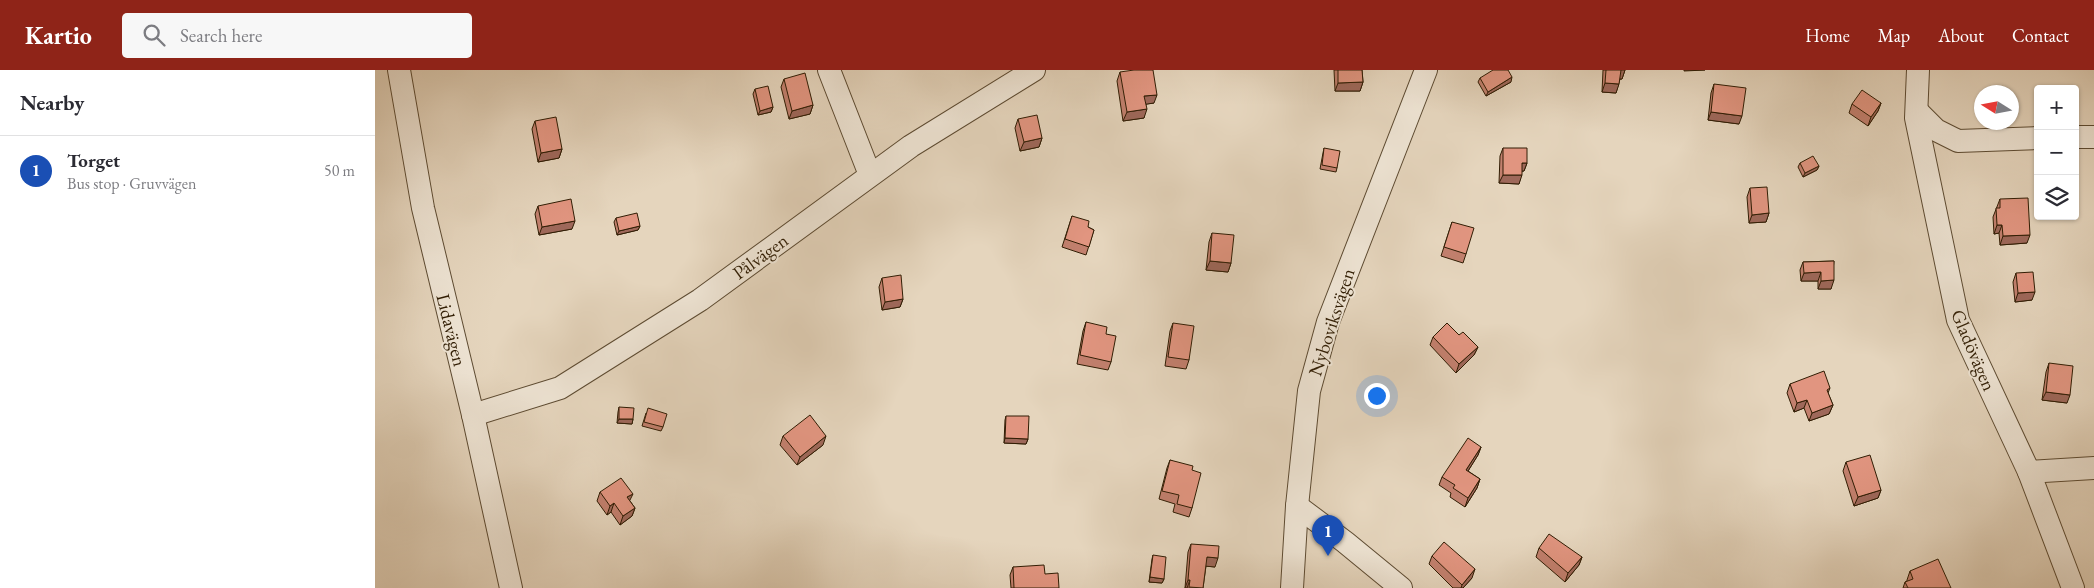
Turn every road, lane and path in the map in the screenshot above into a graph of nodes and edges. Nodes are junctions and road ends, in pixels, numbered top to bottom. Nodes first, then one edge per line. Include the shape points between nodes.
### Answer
1 (399, 70) edge
2 (829, 70) edge
3 (1034, 70) edge
4 (1426, 70) edge
5 (1918, 70) edge
6 (1917, 111) junction
7 (2079, 137) edge
8 (2094, 137) edge
9 (2034, 138) edge
10 (870, 176) junction
11 (473, 415) junction
12 (2094, 468) edge
13 (2029, 472) junction
14 (1297, 506) junction
15 (511, 588) edge
16 (1292, 588) edge
17 (1401, 588) edge
18 (2073, 588) edge

1 - 11 street, Lidavägen via 423,208
2 - 10 street
3 - 10 street, Pålvägen via 911,146
4 - 14 street, Nyboviksvägen via 1318,352 1309,391
5 - 6 street, Gladövägen
6 - 9 street via 1936,130 1958,141
6 - 13 street, Gladövägen via 1958,320
7 - 8 street
10 - 11 street, Pålvägen via 700,300 560,388
11 - 15 street, Lidavägen
12 - 13 street
13 - 18 street, Gladövägen
14 - 16 street, Nyboviksvägen
14 - 17 street

